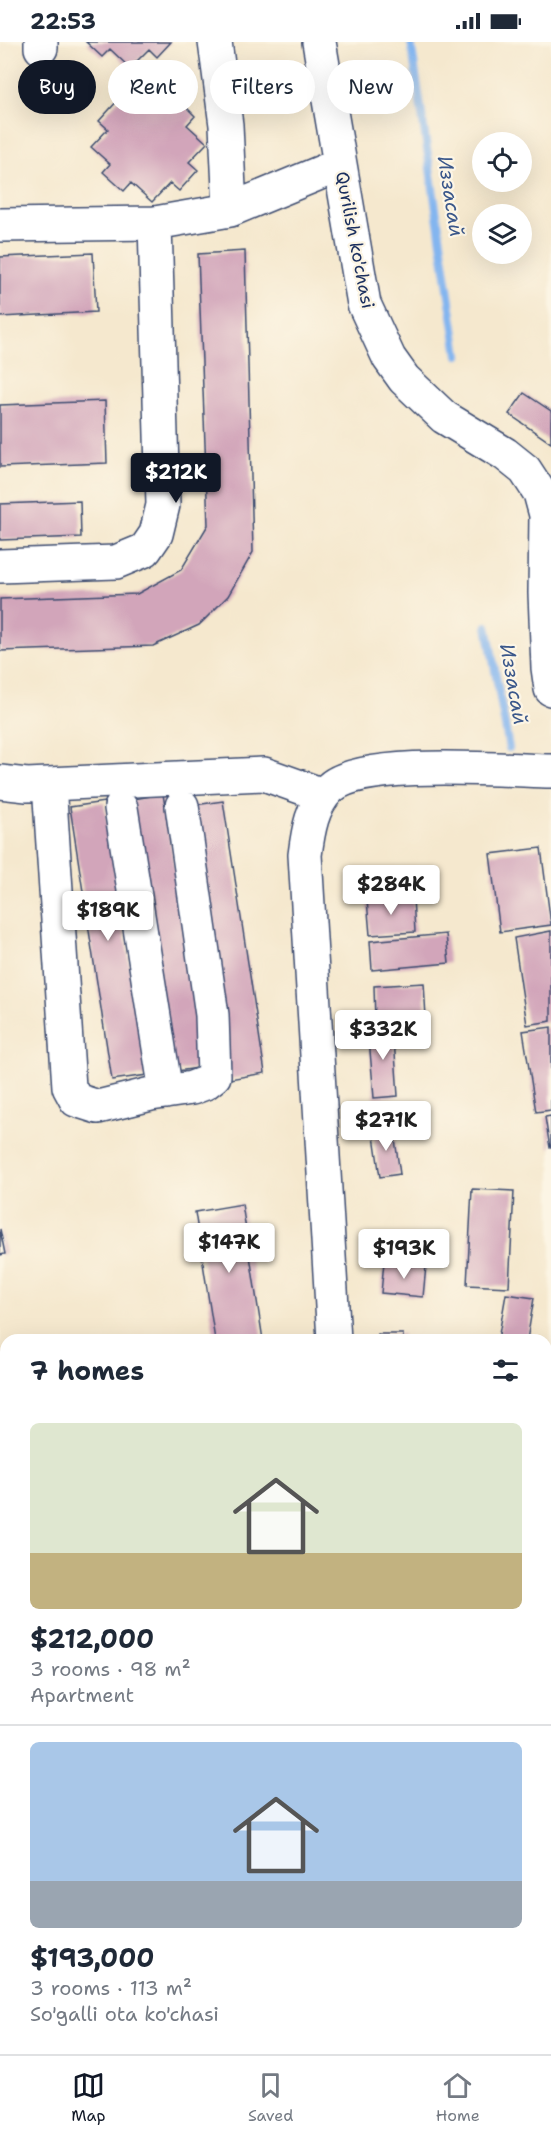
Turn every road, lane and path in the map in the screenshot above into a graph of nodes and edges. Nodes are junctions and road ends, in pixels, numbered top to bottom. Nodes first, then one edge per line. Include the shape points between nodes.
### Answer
1 (215, 42) edge
2 (319, 42) edge
3 (339, 165) junction
4 (230, 210) junction
5 (155, 222) junction
6 (0, 225) edge
7 (549, 514) edge
8 (0, 566) edge
9 (551, 689) edge
10 (551, 771) edge
11 (0, 782) edge
12 (50, 784) junction
13 (323, 795) junction
14 (182, 806) dead end
15 (121, 808) dead end
16 (166, 1092) junction
17 (334, 1334) edge

1 - 4 street via 226,125
2 - 3 street, Qurilish ko'chasi
3 - 4 street
3 - 7 street, Qurilish ko'chasi via 364,304 389,358 404,379 444,417 525,470
4 - 5 street
5 - 6 street
5 - 8 street via 162,505 156,534 145,550 116,562
7 - 9 street, Qurilish ko'chasi via 545,622
10 - 13 street via 418,767 353,776 341,780
11 - 12 street
12 - 13 street via 264,774
12 - 16 street via 69,1087 76,1100 98,1107
13 - 17 street via 310,824 305,855
14 - 16 street via 212,1015 214,1077 192,1088
15 - 16 street

